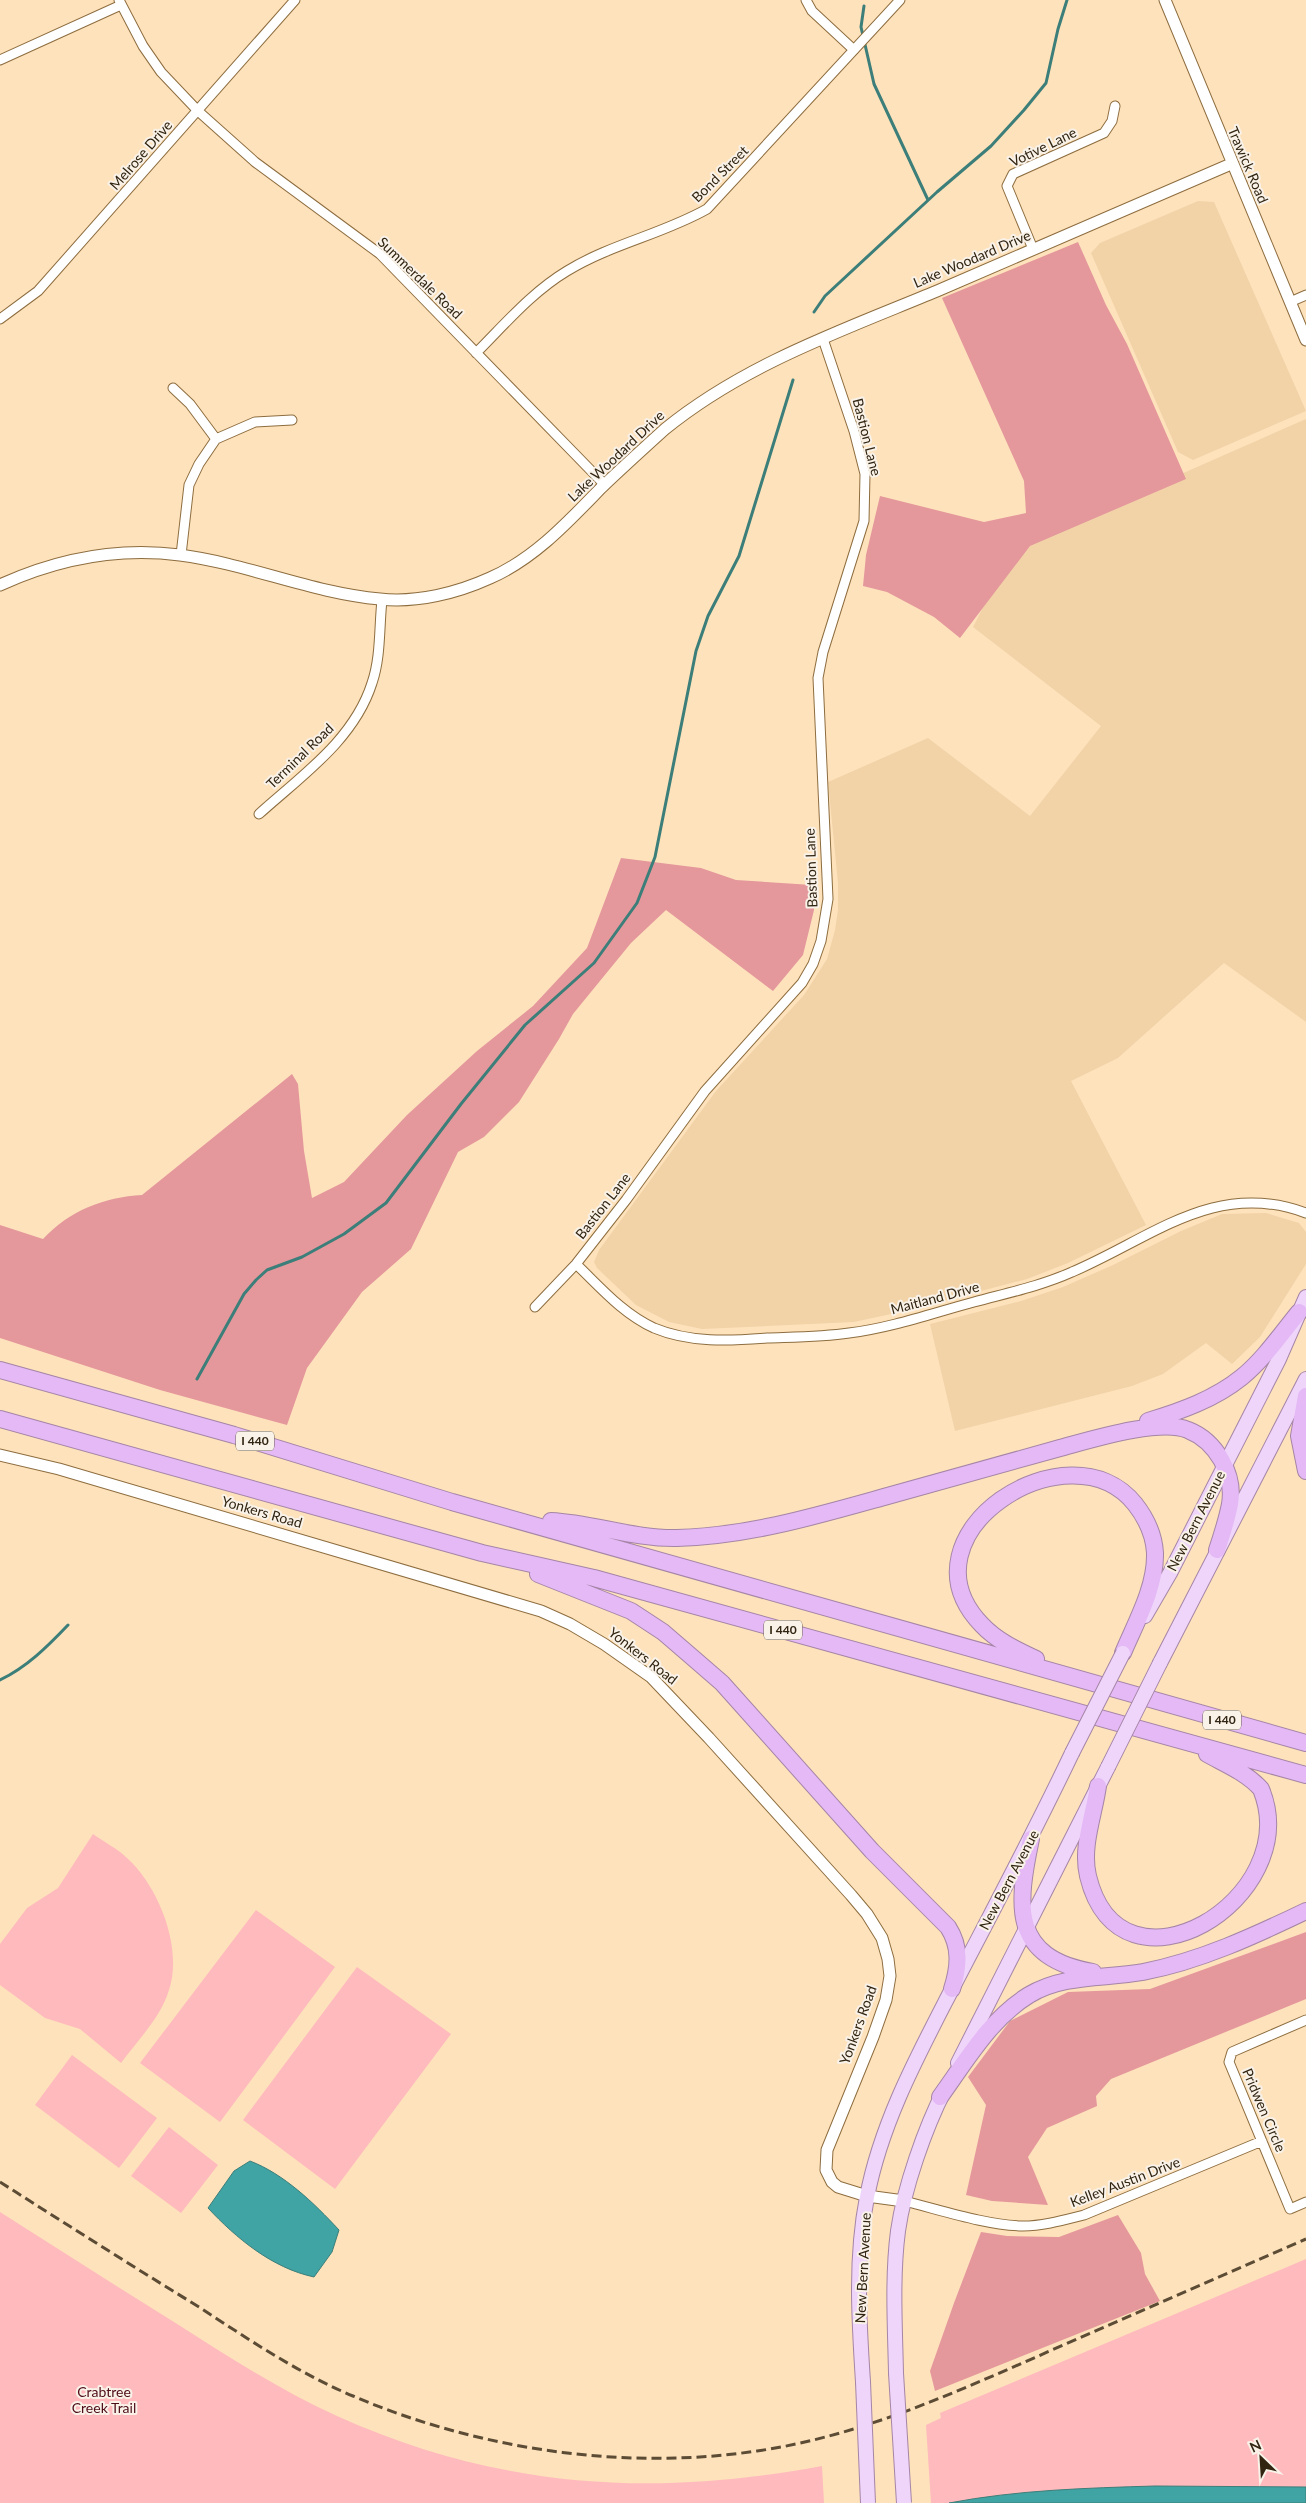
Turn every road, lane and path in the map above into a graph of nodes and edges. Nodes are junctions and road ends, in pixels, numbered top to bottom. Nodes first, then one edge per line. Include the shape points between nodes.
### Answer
1 (295, 0) edge
2 (806, 0) edge
3 (900, 0) edge
4 (1165, 0) edge
5 (120, 3) edge
6 (854, 50) junction
7 (0, 60) edge
8 (1115, 106) dead end
9 (198, 111) junction
10 (1231, 164) junction
11 (1032, 249) junction
12 (1306, 295) edge
13 (1290, 302) junction
14 (0, 319) edge
15 (823, 339) junction
16 (1306, 340) edge
17 (476, 353) junction
18 (173, 388) dead end
19 (292, 420) dead end
20 (216, 439) junction
21 (604, 485) junction
22 (181, 555) junction
23 (0, 585) edge
24 (382, 600) junction
25 (259, 814) dead end
26 (1306, 1213) edge
27 (576, 1264) junction
28 (1306, 1297) edge
29 (535, 1307) dead end
30 (1299, 1312) junction
31 (0, 1370) edge
32 (1306, 1380) edge
33 (1306, 1396) edge
34 (0, 1419) edge
35 (1079, 1443) junction
36 (0, 1455) edge
37 (1224, 1465) junction
38 (1306, 1471) edge
39 (509, 1518) junction
40 (1217, 1550) junction
41 (482, 1553) junction
42 (1123, 1653) junction
43 (1074, 1678) junction
44 (1183, 1741) junction
45 (1306, 1743) edge
46 (1306, 1775) edge
47 (1098, 1786) junction
48 (1031, 1839) junction
49 (1281, 1843) dead end
50 (1251, 1904) dead end
51 (1306, 1911) edge
52 (1026, 1928) junction
53 (1112, 1975) junction
54 (952, 1989) junction
55 (1306, 2020) edge
56 (940, 2098) junction
57 (1262, 2141) junction
58 (867, 2196) junction
59 (904, 2201) junction
60 (1306, 2202) edge
61 (868, 2503) edge
62 (904, 2503) edge

1 - 9 street, Melrose Drive
2 - 6 street via 812,12
3 - 6 street, Bond Street
4 - 10 street, Trawick Road
5 - 7 street
5 - 9 street, Summerdale Road via 161,72
6 - 17 street, Bond Street via 707,209 682,224 600,254 569,270 545,285
8 - 11 street, Votive Lane via 1112,121 1104,133 1013,174 1009,179 1007,186
9 - 14 street, Melrose Drive via 38,291
9 - 17 street, Summerdale Road via 255,162 380,254
10 - 11 street, Lake Woodard Drive
10 - 13 street, Trawick Road
11 - 15 street, Lake Woodard Drive
12 - 13 street
13 - 16 street, Trawick Road
15 - 21 street, Lake Woodard Drive via 761,366 711,395 665,429
15 - 27 street, Bastion Lane via 865,474 865,504 864,521 823,652 818,678 828,899 821,941 802,983 705,1091
17 - 21 street, Summerdale Road
18 - 20 street via 190,404
19 - 20 street via 255,422
20 - 22 street via 189,485
21 - 24 street, Lake Woodard Drive via 537,550 493,577 442,595
22 - 23 street, Lake Woodard Drive via 123,553 83,558 41,569
22 - 24 street, Lake Woodard Drive
24 - 25 street, Terminal Road via 375,674 364,704 350,728 331,749
26 - 27 street, Maitland Drive via 1285,1205 1260,1202 1217,1205 1042,1284 900,1322 830,1335 732,1341 670,1333 639,1320 625,1310
27 - 29 street, Bastion Lane
28 - 30 main road, New Bern Avenue
30 - 35 highway via 1258,1361 1222,1391 1187,1409
30 - 37 main road, New Bern Avenue via 1279,1359
31 - 39 highway, I 440 via 234,1435
32 - 40 main road
33 - 38 highway via 1299,1436
34 - 41 highway, I 440
35 - 37 highway via 1154,1426 1178,1427 1207,1441
35 - 39 highway via 821,1514 738,1533 656,1538 557,1521
36 - 58 street, Yonkers Road via 59,1469 541,1611 604,1644 651,1678 851,1895 882,1938 890,1976 886,2000 836,2124 825,2164 828,2177 838,2187
37 - 40 highway via 1230,1504
37 - 42 main road, New Bern Avenue via 1170,1573
39 - 43 highway, I 440
40 - 47 main road, bridge
41 - 44 highway, I 440 via 594,1578
41 - 54 highway via 631,1610 663,1632 722,1682 895,1875 948,1927 958,1950 957,1973
42 - 43 highway via 1144,1603 1154,1562 1153,1539 1142,1512 1126,1494 1108,1481 1080,1475 1048,1480 1010,1494 980,1516 965,1538 959,1562 960,1588 974,1616 993,1635
42 - 48 main road, New Bern Avenue, bridge
43 - 45 highway, I 440
44 - 46 highway, I 440
44 - 49 highway via 1238,1771 1261,1788 1279,1821
47 - 50 highway via 1086,1863 1098,1900 1115,1920 1137,1933 1162,1939 1175,1938 1215,1926
47 - 52 main road
48 - 52 highway via 1021,1892
48 - 54 main road, New Bern Avenue
51 - 53 highway via 1198,1957 1142,1972
52 - 53 highway via 1038,1946 1060,1964
52 - 56 main road
53 - 56 highway via 1063,1981 1022,2000 991,2027
54 - 58 main road, New Bern Avenue via 898,2100
55 - 57 street, Pridwen Circle via 1232,2052 1228,2062
56 - 59 main road
57 - 59 street, Kelley Austin Drive via 1084,2215 1056,2222 1023,2226 992,2222
57 - 60 street, Pridwen Circle via 1290,2209
58 - 59 street, Yonkers Road
58 - 61 main road, New Bern Avenue, bridge via 859,2298
59 - 62 main road, bridge via 896,2261 896,2373

